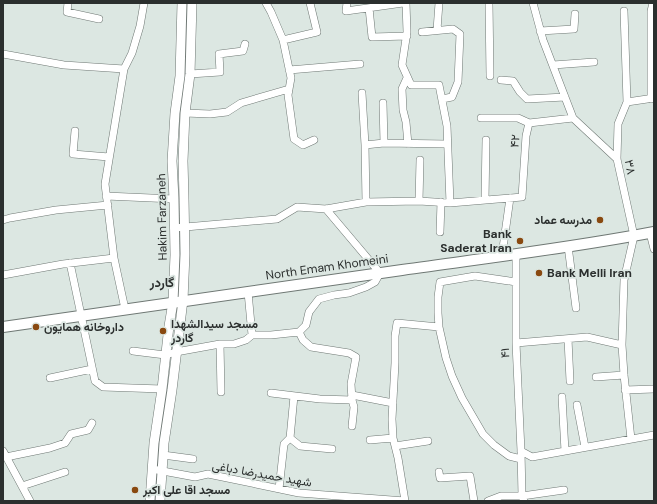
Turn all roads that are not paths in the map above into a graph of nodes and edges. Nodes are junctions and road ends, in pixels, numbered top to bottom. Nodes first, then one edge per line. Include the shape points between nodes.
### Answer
1 (68, 3) edge
2 (144, 3) edge
3 (182, 3) edge
4 (192, 3) edge
5 (266, 3) edge
6 (310, 3) edge
7 (347, 3) edge
8 (405, 3) edge
9 (439, 3) edge
10 (489, 3) edge
11 (533, 3) edge
12 (653, 3) edge
13 (369, 8) junction
14 (624, 11) dead end
15 (575, 14) dead end
16 (99, 19) dead end
17 (437, 30) junction
18 (540, 31) junction
19 (422, 32) dead end
20 (407, 36) junction
21 (283, 40) junction
22 (245, 44) dead end
23 (3, 54) edge
24 (594, 62) dead end
25 (360, 64) dead end
26 (553, 65) junction
27 (124, 69) junction
28 (289, 70) junction
29 (190, 74) junction
30 (490, 76) dead end
31 (407, 78) junction
32 (501, 80) dead end
33 (289, 89) junction
34 (362, 93) dead end
35 (565, 97) junction
36 (442, 99) junction
37 (652, 99) edge
38 (627, 102) junction
39 (383, 103) dead end
40 (185, 113) junction
41 (481, 118) dead end
42 (573, 118) junction
43 (529, 123) junction
44 (75, 131) dead end
45 (314, 140) dead end
46 (486, 140) dead end
47 (384, 143) junction
48 (408, 144) junction
49 (447, 144) junction
50 (365, 145) junction
51 (109, 157) junction
52 (617, 159) junction
53 (420, 160) dead end
54 (106, 196) junction
55 (510, 198) junction
56 (174, 199) junction
57 (485, 200) junction
58 (419, 201) junction
59 (366, 202) junction
60 (441, 202) junction
61 (450, 203) junction
62 (108, 206) junction
63 (326, 209) junction
64 (3, 220) edge
65 (184, 227) junction
66 (174, 228) junction
67 (440, 232) dead end
68 (652, 233) edge
69 (634, 236) junction
70 (568, 246) junction
71 (654, 249) edge
72 (516, 254) junction
73 (502, 256) junction
74 (114, 258) junction
75 (70, 263) junction
76 (380, 273) junction
77 (3, 275) edge
78 (516, 282) junction
79 (248, 292) junction
80 (178, 301) junction
81 (576, 308) dead end
82 (125, 309) junction
83 (81, 316) junction
84 (439, 326) junction
85 (3, 327) edge
86 (299, 332) junction
87 (252, 334) junction
88 (568, 339) junction
89 (516, 343) junction
90 (220, 344) junction
91 (622, 345) junction
92 (133, 351) dead end
93 (176, 352) junction
94 (166, 354) junction
95 (92, 369) junction
96 (624, 374) junction
97 (596, 377) dead end
98 (50, 378) dead end
99 (570, 381) dead end
100 (162, 389) junction
101 (654, 389) edge
102 (625, 390) junction
103 (221, 392) dead end
104 (270, 393) dead end
105 (294, 396) junction
106 (562, 397) dead end
107 (352, 398) junction
108 (393, 403) junction
109 (577, 405) dead end
110 (92, 423) dead end
111 (352, 426) dead end
112 (654, 435) edge
113 (290, 438) junction
114 (394, 438) junction
115 (631, 439) junction
116 (370, 440) dead end
117 (428, 441) dead end
118 (395, 446) junction
119 (585, 447) junction
120 (332, 449) dead end
121 (565, 451) junction
122 (4, 454) edge
123 (163, 455) junction
124 (521, 455) junction
125 (193, 459) dead end
126 (152, 469) junction
127 (162, 471) junction
128 (65, 472) dead end
129 (439, 472) dead end
130 (22, 486) junction
131 (279, 489) junction
132 (564, 490) dead end
133 (327, 498) edge
134 (523, 498) edge
135 (30, 501) edge
136 (150, 501) edge
137 (160, 501) edge
138 (405, 501) edge
139 (474, 501) edge
140 (488, 501) edge

1 - 16 street via 67,12
2 - 27 street via 132,53
3 - 56 street, Hakim Farzaneh via 180,76 172,161
4 - 29 street, Hakim Farzaneh
5 - 21 street
6 - 21 street via 317,32
7 - 13 street via 346,11
8 - 13 street
8 - 20 street
9 - 17 street
10 - 30 street
11 - 18 street
12 - 37 street
13 - 20 street via 372,37
14 - 38 street
15 - 18 street via 574,29
17 - 19 street
17 - 36 street via 453,29 460,34 458,82 452,97
18 - 26 street
20 - 31 street via 402,65
21 - 28 street
22 - 29 street via 243,51 219,54 220,72
23 - 27 street via 64,65
24 - 26 street
25 - 28 street
26 - 35 street
27 - 51 street
28 - 33 street
29 - 40 street, Hakim Farzaneh
31 - 36 street via 410,85 439,85
31 - 48 street via 402,89
32 - 35 street via 513,81 527,100
33 - 40 street via 241,103 227,112
33 - 45 street via 294,139 304,145
34 - 50 street
35 - 42 street
36 - 49 street
37 - 38 street
38 - 52 street, ۳۸ via 618,124
39 - 47 street
40 - 65 street, Hakim Farzaneh via 182,161
41 - 43 street via 518,118
42 - 43 street, ۴۲
42 - 52 street
43 - 55 street, ۴۲ via 522,197
44 - 51 street via 73,154
46 - 57 street
47 - 48 street
47 - 50 street
48 - 49 street
49 - 61 street
50 - 59 street
51 - 54 street
52 - 69 street, ۳۸
53 - 58 street
54 - 56 street
54 - 62 street
55 - 57 street
55 - 73 street
56 - 66 street, Hakim Farzaneh
57 - 61 street
58 - 59 street
58 - 60 street
59 - 63 street
60 - 61 street
60 - 67 street
62 - 64 street via 56,210
62 - 74 street
63 - 65 street via 297,207 277,219
63 - 76 street
65 - 66 street
65 - 80 street, Hakim Farzaneh via 185,254
66 - 80 street, Hakim Farzaneh
68 - 69 main road, North Emam Khomeini
68 - 71 street
69 - 70 main road, North Emam Khomeini
69 - 91 street via 624,280
70 - 72 main road, North Emam Khomeini
70 - 81 street
72 - 73 main road, North Emam Khomeini
72 - 78 street, ۴۱
73 - 76 main road, North Emam Khomeini
74 - 75 street
74 - 82 street
75 - 77 street
75 - 83 street
76 - 79 main road, North Emam Khomeini
76 - 86 street via 375,282 366,287 319,299 309,312 306,325
78 - 84 street via 474,276 440,282
78 - 89 street, ۴۱
79 - 80 main road, North Emam Khomeini
79 - 87 street
80 - 82 main road, North Emam Khomeini
80 - 93 street, Hakim Farzaneh
80 - 94 street, Hakim Farzaneh
82 - 83 main road, North Emam Khomeini
83 - 85 main road, North Emam Khomeini
83 - 95 street
84 - 108 street via 397,323
84 - 124 street via 452,376 483,434 509,456
86 - 87 street
86 - 107 street via 311,347 349,353 356,357 351,384
87 - 90 street via 246,340 234,344
88 - 89 street
88 - 91 street via 587,337
88 - 99 street
89 - 124 street, ۴۱
90 - 93 street
90 - 103 street
91 - 96 street
92 - 94 street
93 - 94 street
93 - 123 street, Hakim Farzaneh
94 - 100 street, Hakim Farzaneh
95 - 98 street
95 - 100 street via 95,381 103,387
96 - 97 street
96 - 102 street
100 - 126 street, Hakim Farzaneh
101 - 102 street
102 - 115 street
104 - 105 street
105 - 107 street via 320,399
105 - 113 street
106 - 121 street
107 - 108 street
107 - 111 street
108 - 114 street
109 - 119 street
110 - 122 street via 88,430 71,434 65,443 50,448
112 - 115 street
113 - 120 street via 300,446
113 - 131 street via 284,444
114 - 116 street
114 - 118 street
115 - 119 street
117 - 118 street
118 - 138 street
119 - 121 street
121 - 124 street via 532,457
122 - 130 street
123 - 125 street
123 - 127 street, Hakim Farzaneh
124 - 134 street, ۴۱
126 - 127 street, شهید حمیدرضا دباغی
126 - 136 street, Hakim Farzaneh
127 - 131 street, شهید حمیدرضا دباغی via 195,477 208,474
127 - 137 street, Hakim Farzaneh
128 - 130 street
129 - 139 street via 440,478 470,476
130 - 135 street
131 - 133 street, شهید حمیدرضا دباغی
132 - 134 street
133 - 138 street, شهید حمیدرضا دباغی
134 - 140 street via 500,496

